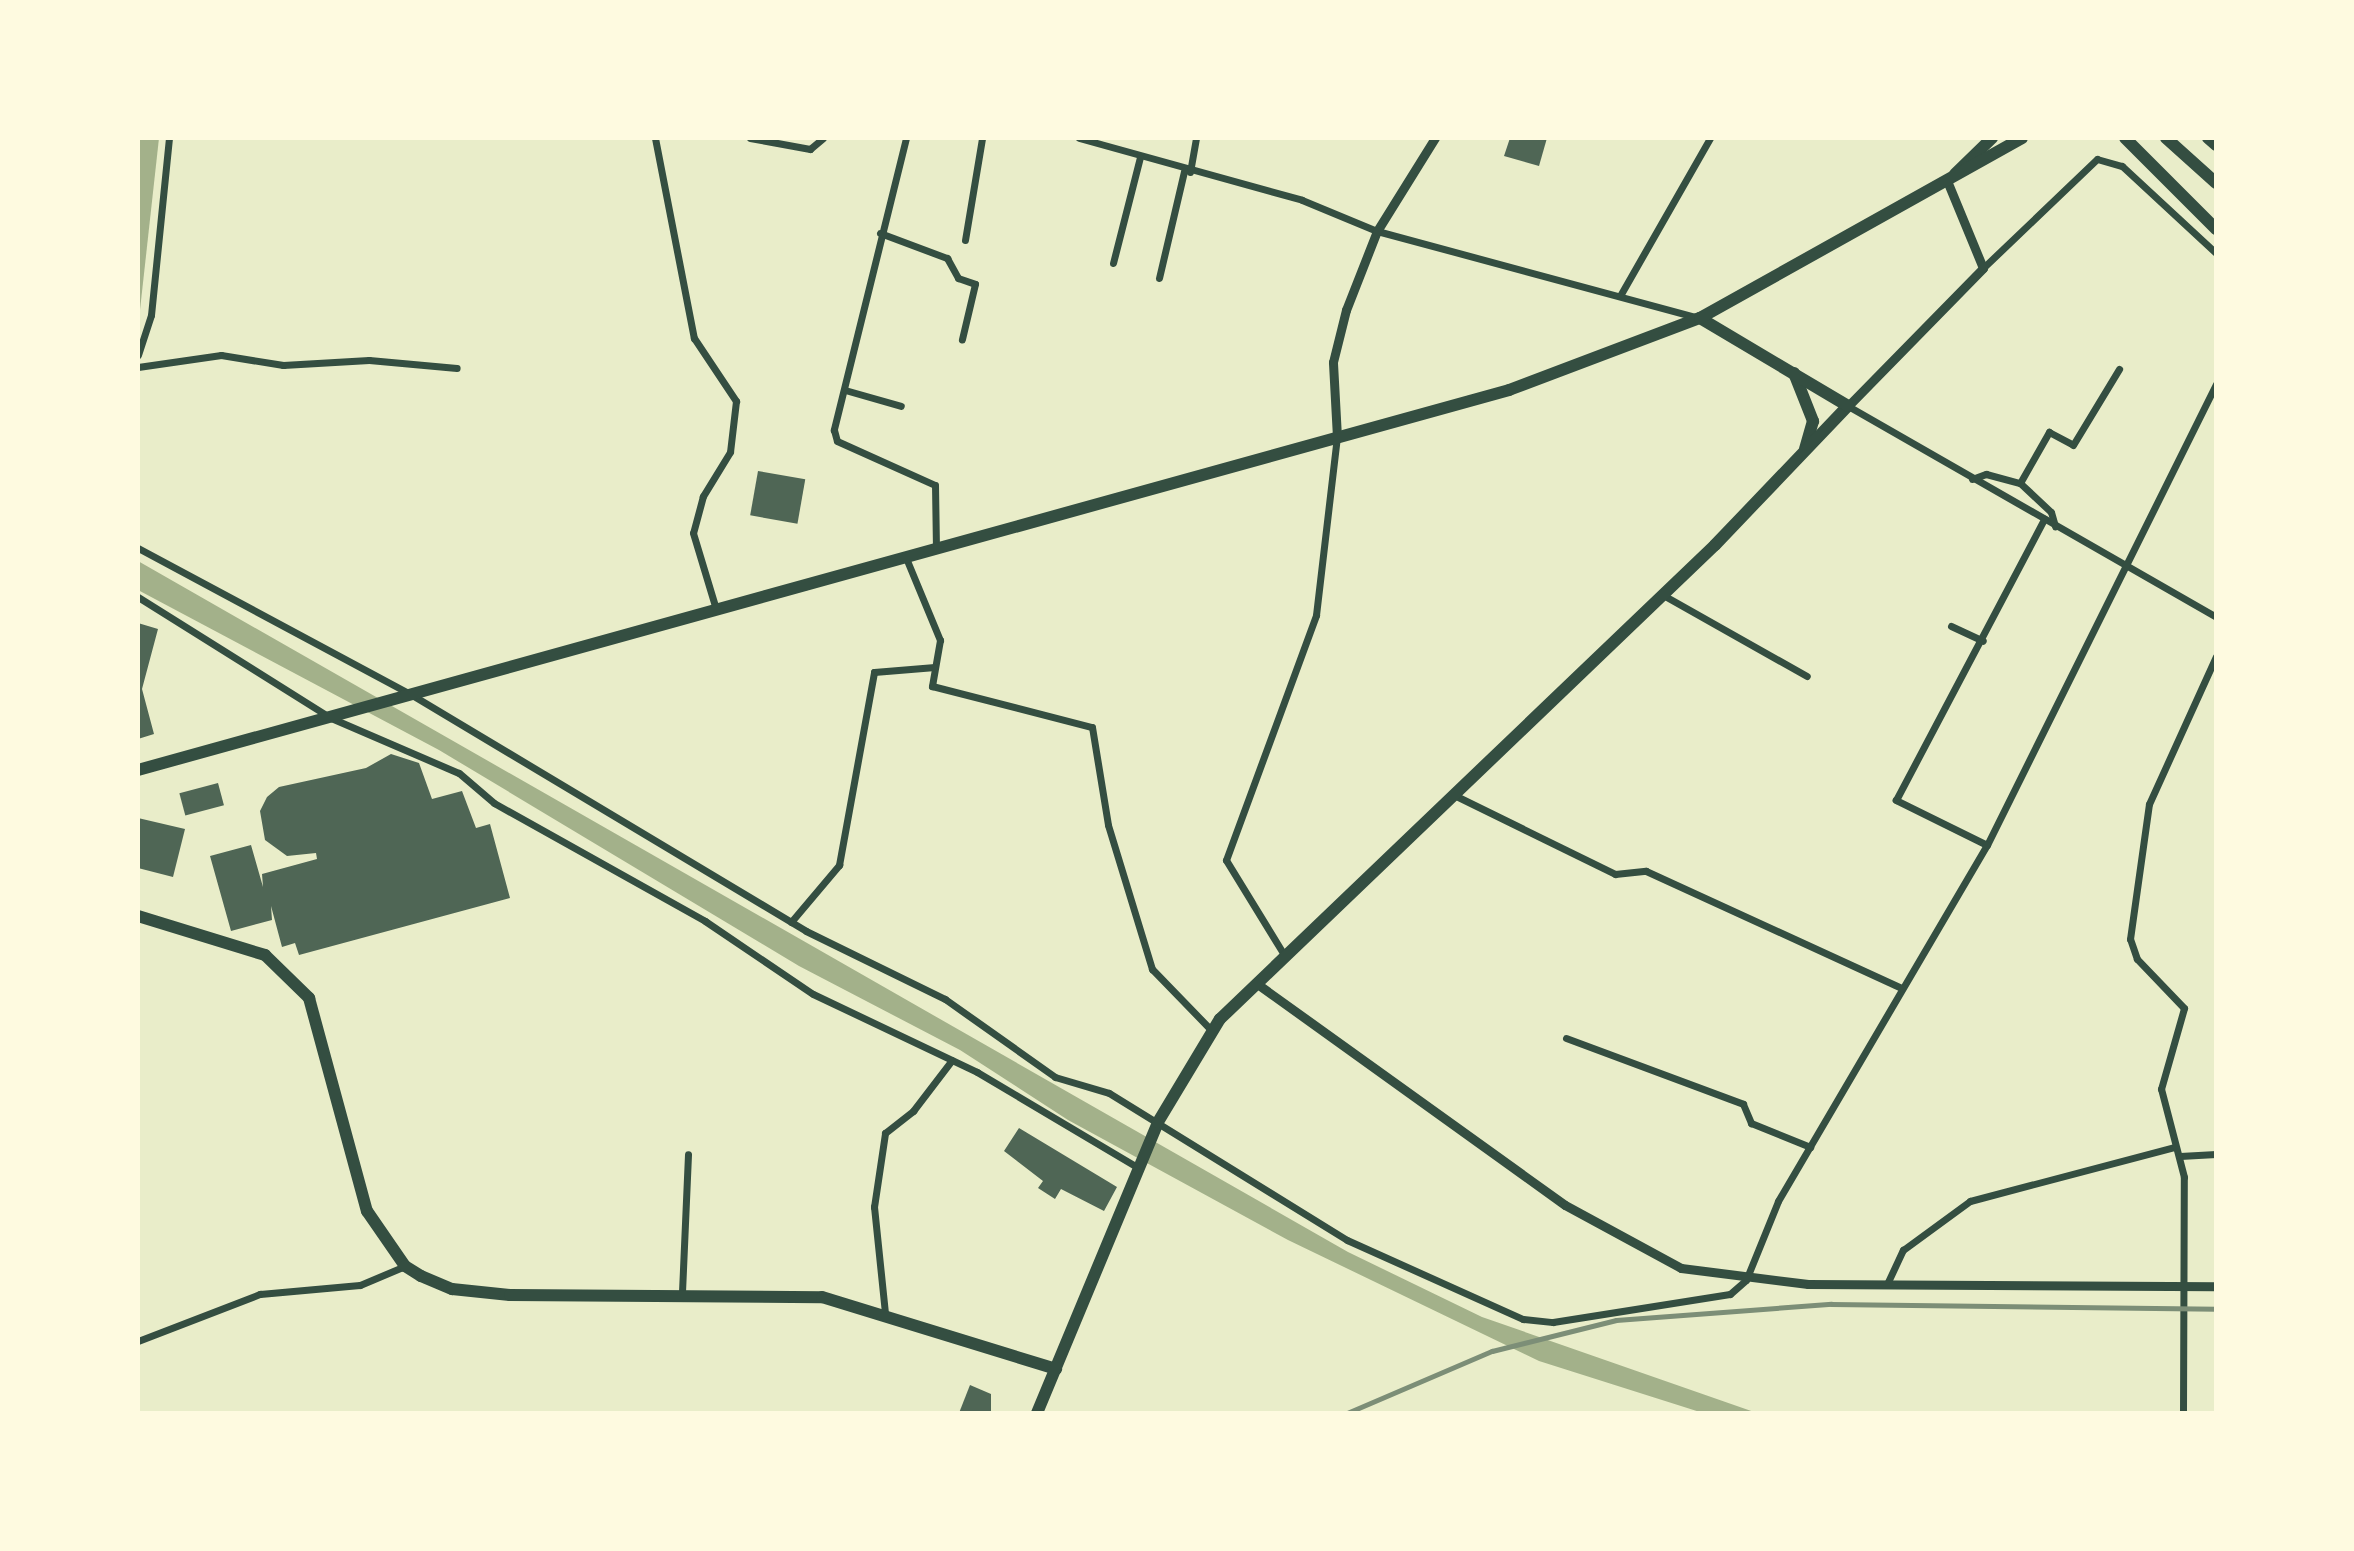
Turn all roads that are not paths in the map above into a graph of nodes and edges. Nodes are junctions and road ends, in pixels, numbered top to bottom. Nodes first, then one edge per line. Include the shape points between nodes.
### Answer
1 (169, 138) edge
2 (655, 138) edge
3 (750, 138) edge
4 (823, 138) edge
5 (906, 138) edge
6 (982, 138) edge
7 (1079, 138) edge
8 (1196, 138) edge
9 (1435, 138) edge
10 (1710, 138) edge
11 (1992, 138) edge
12 (2022, 138) edge
13 (2125, 138) edge
14 (2166, 138) edge
15 (2208, 138) edge
16 (2216, 145) edge
17 (1140, 157) junction
18 (1187, 171) junction
19 (1948, 183) junction
20 (2216, 183) edge
21 (2216, 229) edge
22 (1377, 231) junction
23 (880, 233) junction
24 (965, 240) dead end
25 (2216, 253) edge
26 (1113, 263) dead end
27 (1983, 268) junction
28 (1159, 278) dead end
29 (1621, 294) junction
30 (1700, 318) junction
31 (962, 339) dead end
32 (138, 355) edge
33 (138, 367) edge
34 (1789, 367) junction
35 (457, 368) dead end
36 (2119, 369) dead end
37 (2216, 384) edge
38 (845, 390) junction
39 (901, 406) dead end
40 (1848, 406) junction
41 (1337, 437) junction
42 (1804, 453) junction
43 (1972, 479) junction
44 (2020, 483) junction
45 (2044, 519) junction
46 (2055, 526) junction
47 (138, 548) edge
48 (936, 549) junction
49 (906, 558) junction
50 (2130, 568) junction
51 (1661, 594) junction
52 (138, 597) edge
53 (716, 609) junction
54 (2216, 617) edge
55 (1951, 626) dead end
56 (1983, 641) junction
57 (2216, 656) edge
58 (935, 667) junction
59 (1807, 676) dead end
60 (405, 697) junction
61 (336, 717) junction
62 (138, 770) edge
63 (1451, 793) junction
64 (1987, 845) junction
65 (138, 916) edge
66 (791, 922) junction
67 (1283, 953) junction
68 (1256, 983) junction
69 (1901, 988) junction
70 (1212, 1031) junction
71 (1566, 1038) dead end
72 (952, 1060) junction
73 (1157, 1126) junction
74 (1810, 1147) junction
75 (2175, 1147) junction
76 (688, 1154) dead end
77 (2216, 1154) edge
78 (2180, 1156) junction
79 (1140, 1165) junction
80 (405, 1266) junction
81 (1746, 1280) junction
82 (1887, 1284) junction
83 (2186, 1286) junction
84 (2216, 1286) edge
85 (682, 1292) junction
86 (885, 1313) junction
87 (138, 1341) edge
88 (1056, 1369) junction
89 (1037, 1413) edge
90 (2183, 1413) edge

1 - 32 street via 151,315
2 - 53 street via 694,338 736,401 730,452 703,496 693,533
3 - 4 street via 810,149
5 - 23 street
6 - 24 street
7 - 17 street
8 - 18 street
9 - 22 street
10 - 29 street
11 - 19 main road
12 - 19 main road
13 - 21 main road
14 - 20 main road
15 - 16 main road
17 - 18 street
17 - 26 street
18 - 22 street via 1302,200
18 - 28 street
19 - 27 street via 1981,249
19 - 30 main road
22 - 29 street
22 - 41 street via 1333,362
23 - 31 street via 947,258 958,278 975,284
23 - 38 street
25 - 27 street via 2122,166 2097,159
27 - 40 street
29 - 30 street
30 - 34 main road
30 - 41 main road via 1509,390
33 - 35 street via 221,355 283,365 369,360
34 - 40 main road
34 - 42 main road via 1813,421
36 - 44 street via 2073,445 2049,432
37 - 50 street
38 - 39 street
38 - 48 street via 837,441 941,492
40 - 42 main road
40 - 43 street
41 - 48 main road
41 - 67 street via 1316,615 1226,860
42 - 51 main road
43 - 44 street via 1986,474
43 - 45 street
44 - 46 street via 2051,512
45 - 46 street
45 - 56 street
46 - 50 street
47 - 60 street
48 - 49 main road
49 - 53 main road
49 - 58 street via 940,640
50 - 54 street
50 - 64 street
51 - 59 street
51 - 63 main road
52 - 61 street
53 - 60 main road
55 - 56 street
56 - 64 street via 1896,800
57 - 75 street via 2163,764 2133,885 2133,952 2184,1008 2161,1089
58 - 66 street via 874,672 839,865
58 - 70 street via 932,686 1092,727 1108,825 1152,969
60 - 61 main road
60 - 66 street
61 - 62 main road
61 - 72 street via 374,741 431,757 494,803 705,921 813,994
63 - 67 main road
63 - 69 street via 1615,874 1646,871
64 - 69 street
65 - 80 main road via 265,955 309,998 367,1211
66 - 73 street via 945,999 1055,1077 1109,1093
67 - 68 main road
68 - 70 main road
68 - 81 street via 1610,1233 1681,1268
69 - 74 street
70 - 73 main road
71 - 74 street via 1743,1104 1751,1123
72 - 79 street
72 - 86 street via 913,1111 885,1133 874,1207
73 - 79 main road
73 - 81 street via 1347,1240 1523,1319 1553,1322 1692,1301 1730,1294
74 - 81 street via 1778,1201
75 - 78 street
75 - 82 street via 1970,1201 1903,1250
76 - 85 street
77 - 78 street
78 - 83 street
79 - 88 main road
80 - 85 main road via 474,1293
80 - 87 street via 360,1285 260,1294
81 - 82 street
82 - 83 street
83 - 84 street
83 - 90 street
85 - 86 main road via 783,1292
86 - 88 main road
88 - 89 main road

